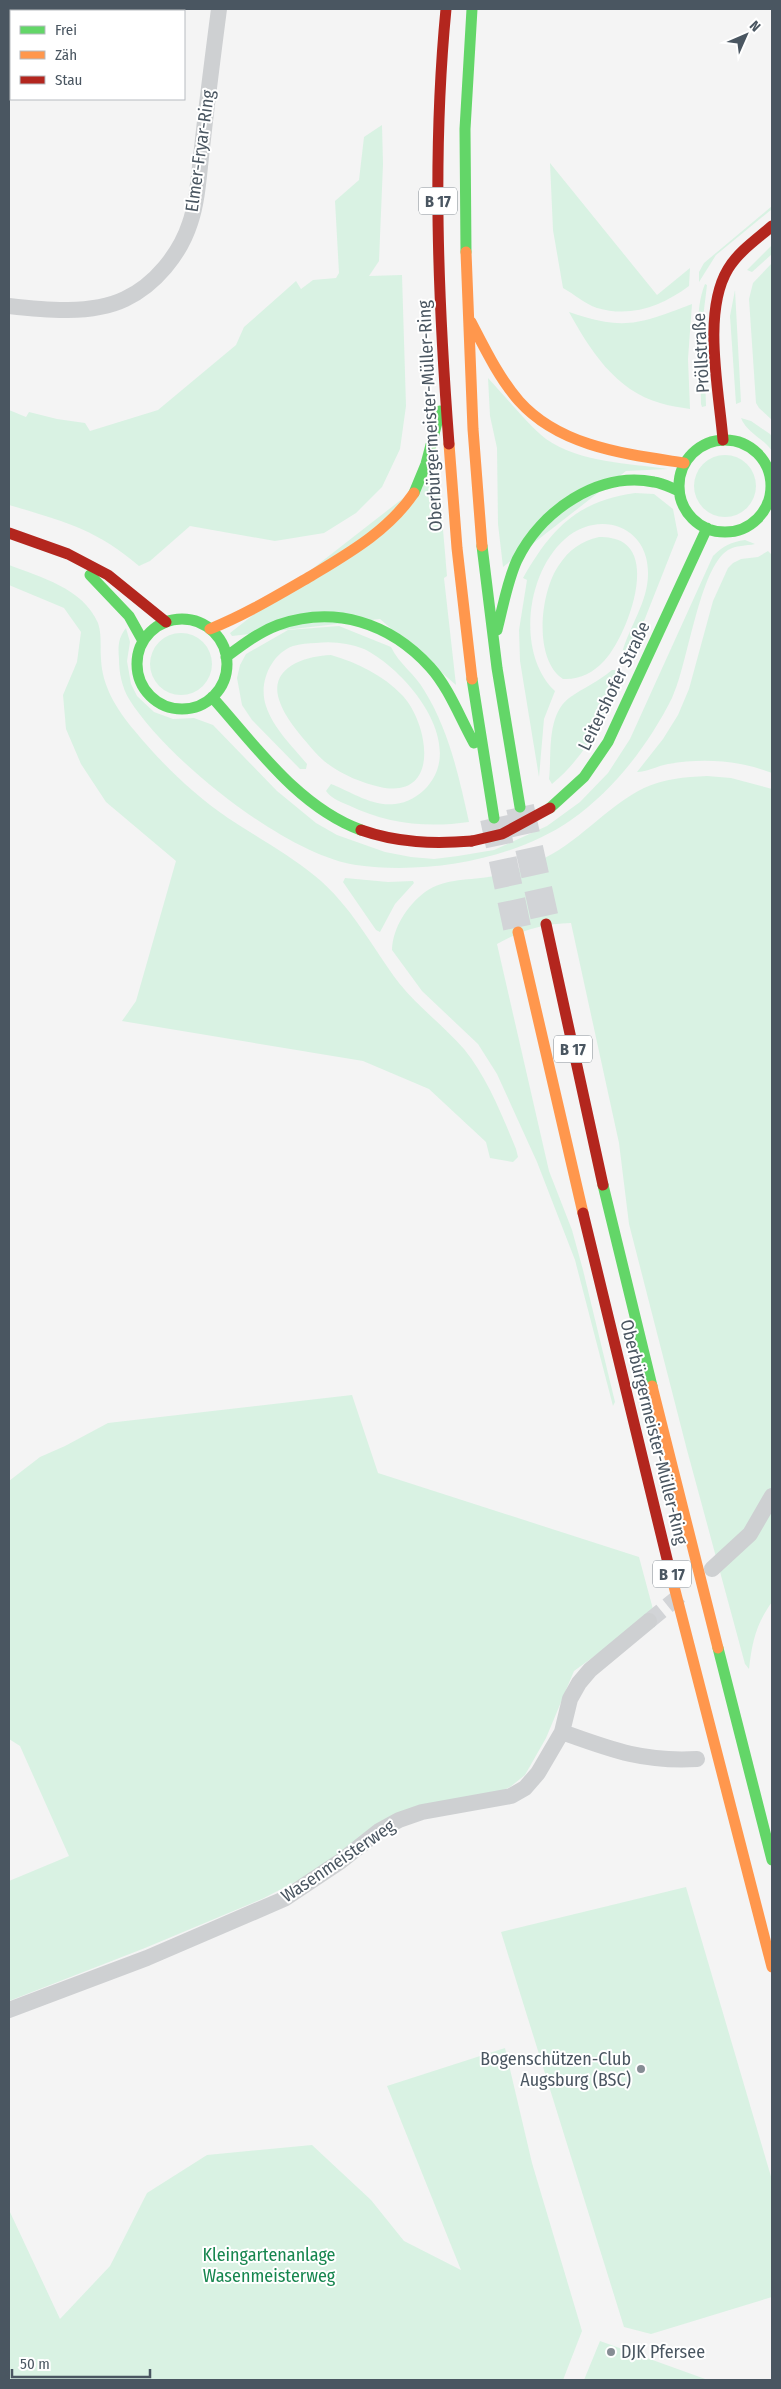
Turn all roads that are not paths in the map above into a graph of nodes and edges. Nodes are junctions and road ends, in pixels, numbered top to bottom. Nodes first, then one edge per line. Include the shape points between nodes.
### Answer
1 (219, 9) edge
2 (446, 9) edge
3 (472, 9) edge
4 (772, 226) edge
5 (9, 306) edge
6 (468, 316) junction
7 (446, 393) junction
8 (723, 440) junction
9 (684, 463) junction
10 (679, 491) junction
11 (707, 528) junction
12 (9, 533) edge
13 (68, 554) junction
14 (166, 622) junction
15 (210, 629) junction
16 (143, 641) junction
17 (493, 646) junction
18 (226, 657) junction
19 (212, 697) junction
20 (483, 760) junction
21 (520, 807) tunnel mouth
22 (494, 818) tunnel mouth
23 (546, 924) tunnel mouth
24 (518, 932) tunnel mouth
25 (772, 1496) edge
26 (712, 1569) dead end
27 (649, 1621) tunnel mouth
28 (562, 1732) junction
29 (697, 1759) dead end
30 (772, 1860) edge
31 (772, 1967) edge
32 (9, 2010) edge

1 - 5 street, Elmer-Fryar-Ring via 190,222 181,244 160,274 125,299 88,309
2 - 7 main road, Oberbürgermeister-Müller-Ring / B 17 via 437,164
3 - 6 main road, B 17 via 464,110
4 - 8 main road, Pröllstraße via 727,271 717,300 715,334
6 - 9 main road via 502,378 519,402 538,419 559,433 589,444
6 - 17 main road, B 17 via 480,526
7 - 15 main road via 424,469 414,491 392,520 370,539 266,602
7 - 20 main road, Oberbürgermeister-Müller-Ring / B 17 via 454,530 466,649
8 - 9 main road via 700,446
8 - 11 main road via 743,443 756,452 766,465 770,497 763,519 734,531
9 - 10 main road
10 - 11 main road via 686,511
10 - 17 main road via 650,481 626,480 591,490 556,510 536,530 521,554 511,576
11 - 19 main road, Leitershofer Straße, bridge via 615,734 592,769 568,796 502,834 472,841 426,844 386,838 341,821 303,794 276,769
12 - 13 main road
13 - 14 main road via 108,575
13 - 16 main road via 129,616
14 - 15 main road via 191,620
14 - 16 main road
15 - 18 main road
16 - 19 main road via 137,664 138,675 142,686 154,700 180,709 201,705
17 - 21 main road, B 17
18 - 19 main road via 222,683
18 - 20 main road via 259,632 292,619 310,615 330,616 366,623 401,640 431,668
20 - 22 main road, Oberbürgermeister-Müller-Ring / B 17
23 - 30 main road, Oberbürgermeister-Müller-Ring / B 17 via 600,1174
24 - 31 main road, Oberbürgermeister-Müller-Ring / B 17 via 584,1219
25 - 26 street via 750,1534
27 - 28 street, Wasenmeisterweg via 579,1683 570,1699
28 - 29 street via 619,1753 667,1760
28 - 32 street, Wasenmeisterweg via 538,1773 525,1788 512,1796 422,1812 399,1820 284,1899 147,1958

